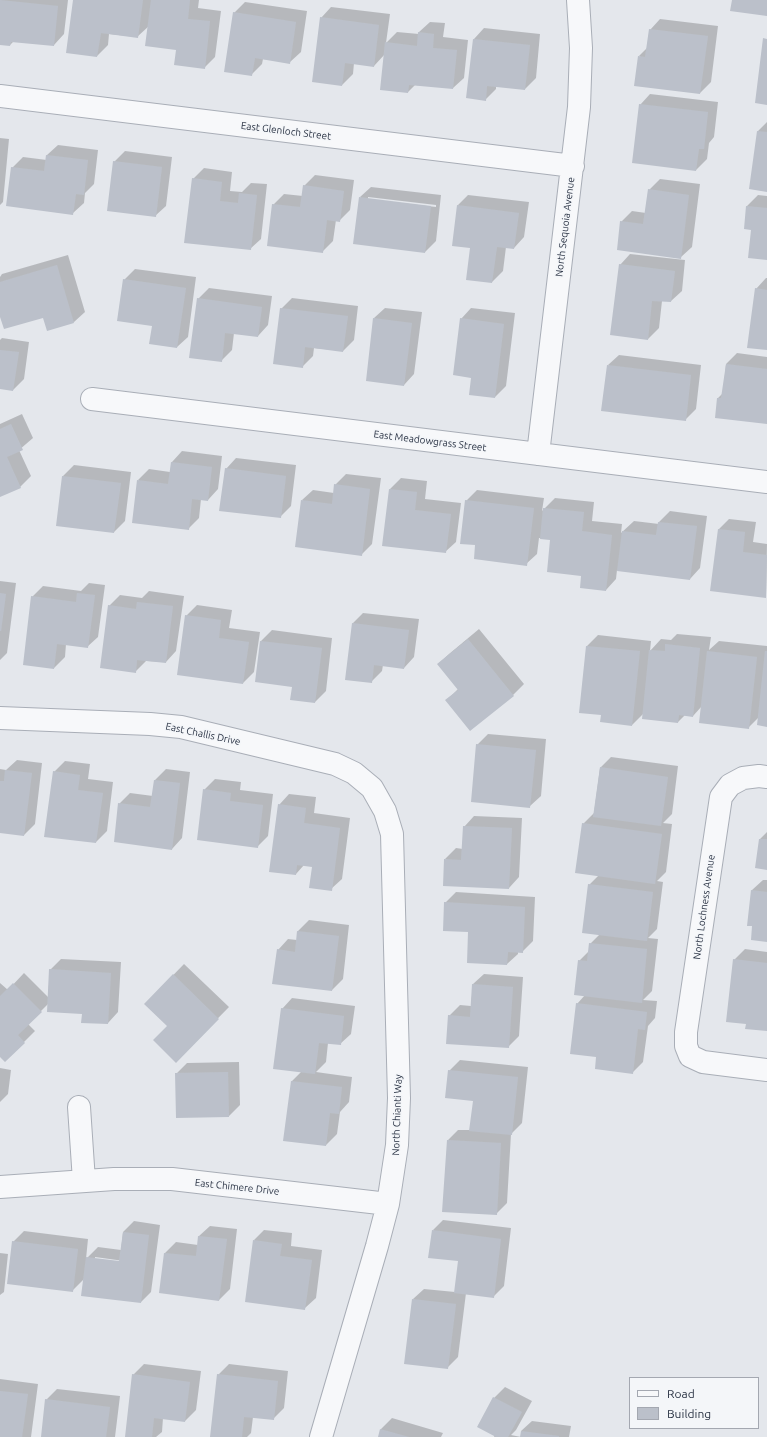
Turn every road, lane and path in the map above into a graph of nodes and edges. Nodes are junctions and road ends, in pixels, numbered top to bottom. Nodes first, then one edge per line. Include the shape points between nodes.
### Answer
1 (578, 0) edge
2 (0, 96) edge
3 (573, 166) junction
4 (92, 399) dead end
5 (538, 454) junction
6 (767, 482) edge
7 (0, 718) edge
8 (767, 778) edge
9 (372, 788) joint
10 (767, 1070) edge
11 (79, 1107) dead end
12 (84, 1181) junction
13 (0, 1187) edge
14 (388, 1204) junction
15 (321, 1437) edge

1 - 3 street, North Sequoia Avenue via 581,48
2 - 3 street, East Glenloch Street
3 - 5 street, North Sequoia Avenue
4 - 5 street, East Meadowgrass Street
5 - 6 street, East Meadowgrass Street
7 - 9 street, East Challis Drive via 181,727 335,764
8 - 10 street, North Lochness Avenue via 743,778 730,785 721,797 686,1032 686,1046 690,1056 703,1062
9 - 14 street, North Chianti Way via 385,811 392,834 399,1098 397,1145
11 - 12 street
12 - 13 street, East Chimere Drive
12 - 14 street, East Chimere Drive via 172,1179
14 - 15 street, North Chianti Way

